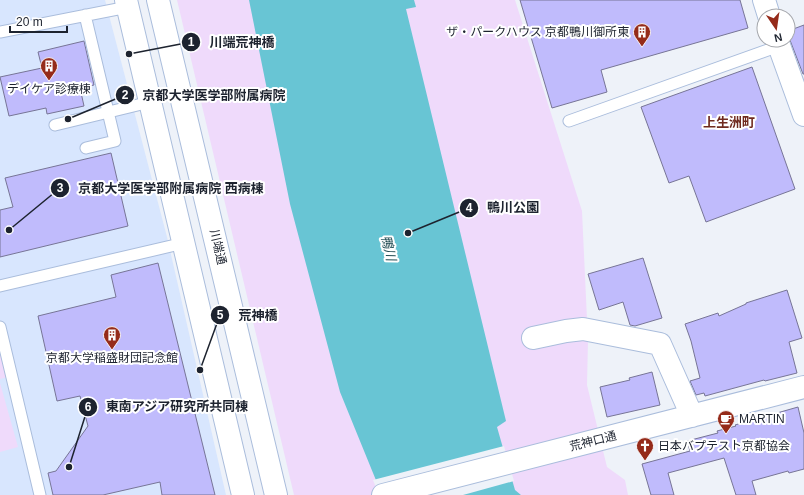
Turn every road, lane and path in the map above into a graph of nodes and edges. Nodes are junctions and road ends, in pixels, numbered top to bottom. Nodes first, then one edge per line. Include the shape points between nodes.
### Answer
1 (158, 0) edge
2 (127, 4) edge
3 (85, 15) junction
4 (0, 32) edge
5 (765, 48) edge
6 (780, 48) edge
7 (150, 102) junction
8 (108, 112) junction
9 (804, 115) edge
10 (569, 121) dead end
11 (55, 125) dead end
12 (86, 148) dead end
13 (184, 242) junction
14 (0, 286) edge
15 (0, 327) edge
16 (533, 338) dead end
17 (804, 387) edge
18 (692, 416) junction
19 (40, 495) edge
20 (243, 495) edge
21 (276, 495) edge
22 (382, 495) edge

1 - 21 street, 川端通
2 - 3 lane
2 - 7 street
3 - 4 lane
3 - 8 lane
5 - 10 lane
6 - 9 street
7 - 8 lane
7 - 13 street
8 - 11 lane
8 - 12 lane via 115,141
13 - 14 lane
13 - 20 street
15 - 19 lane
16 - 18 street via 583,329 660,344
17 - 18 street, 荒神口通
18 - 22 street, 荒神口通

